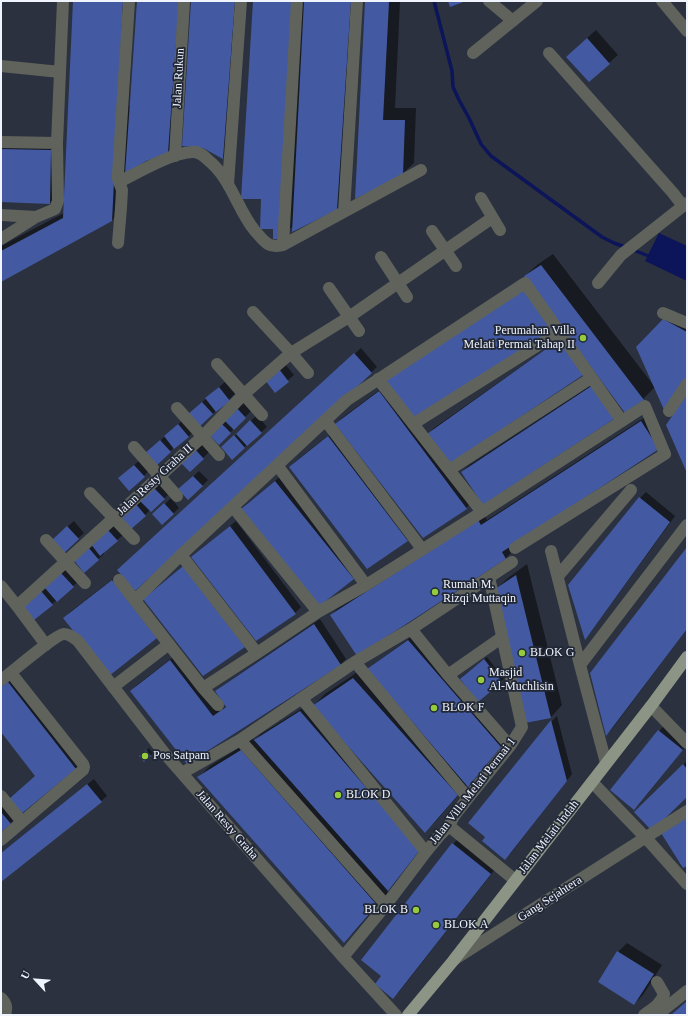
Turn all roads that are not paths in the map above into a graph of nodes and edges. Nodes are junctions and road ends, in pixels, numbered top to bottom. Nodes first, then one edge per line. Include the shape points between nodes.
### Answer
1 (62, 1) edge
2 (129, 1) edge
3 (184, 1) edge
4 (241, 1) edge
5 (298, 1) edge
6 (358, 1) edge
7 (489, 1) edge
8 (662, 1) edge
9 (532, 2) edge
10 (513, 21) junction
11 (687, 31) edge
12 (473, 53) dead end
13 (549, 53) dead end
14 (1, 66) edge
15 (60, 72) junction
16 (1, 142) edge
17 (57, 143) junction
18 (175, 156) junction
19 (422, 170) dead end
20 (119, 182) junction
21 (228, 184) junction
22 (480, 198) dead end
23 (685, 205) edge
24 (344, 211) junction
25 (1, 216) edge
26 (36, 217) junction
27 (492, 218) junction
28 (500, 230) dead end
29 (432, 231) dead end
30 (1, 239) edge
31 (118, 243) dead end
32 (283, 244) junction
33 (445, 250) junction
34 (381, 257) dead end
35 (456, 266) dead end
36 (398, 283) junction
37 (598, 283) dead end
38 (329, 288) dead end
39 (407, 297) dead end
40 (253, 312) dead end
41 (663, 312) dead end
42 (349, 317) junction
43 (687, 323) edge
44 (359, 331) dead end
45 (560, 332) junction
46 (291, 353) junction
47 (217, 364) dead end
48 (308, 373) dead end
49 (591, 378) junction
50 (378, 379) junction
51 (687, 384) edge
52 (244, 395) junction
53 (177, 408) dead end
54 (669, 411) dead end
55 (262, 415) dead end
56 (325, 420) junction
57 (622, 421) junction
58 (413, 424) junction
59 (203, 436) junction
60 (134, 447) dead end
61 (219, 455) dead end
62 (277, 465) junction
63 (449, 470) junction
64 (160, 476) junction
65 (631, 490) dead end
66 (90, 493) dead end
67 (176, 496) dead end
68 (233, 507) junction
69 (482, 512) junction
70 (115, 517) junction
71 (687, 525) edge
72 (134, 539) dead end
73 (46, 540) dead end
74 (515, 548) dead end
75 (422, 549) junction
76 (551, 551) dead end
77 (181, 555) junction
78 (66, 562) junction
79 (512, 562) dead end
80 (558, 576) junction
81 (489, 577) junction
82 (119, 580) dead end
83 (85, 583) dead end
84 (366, 585) junction
85 (1, 586) edge
86 (135, 600) junction
87 (17, 606) junction
88 (318, 612) junction
89 (411, 629) junction
90 (502, 638) junction
91 (169, 644) junction
92 (46, 645) junction
93 (257, 653) junction
94 (687, 657) edge
95 (355, 662) junction
96 (580, 665) junction
97 (448, 675) junction
98 (6, 677) edge
99 (113, 687) junction
100 (203, 688) junction
101 (302, 699) junction
102 (218, 705) dead end
103 (651, 706) junction
104 (240, 740) junction
105 (687, 743) edge
106 (510, 746) junction
107 (606, 763) junction
108 (182, 773) junction
109 (592, 782) junction
110 (1, 796) edge
111 (468, 798) junction
112 (687, 811) edge
113 (22, 822) junction
114 (449, 826) junction
115 (646, 838) junction
116 (1, 840) edge
117 (426, 852) junction
118 (515, 880) junction
119 (686, 881) edge
120 (386, 905) junction
121 (343, 956) junction
122 (453, 961) junction
123 (657, 982) dead end
124 (687, 991) edge
125 (1, 998) edge
126 (5, 1015) edge
127 (396, 1015) edge
128 (408, 1015) edge
129 (644, 1015) edge
130 (657, 1015) edge

1 - 15 street
2 - 20 street
3 - 18 street, Jalan Rukun
4 - 21 street
5 - 32 street
6 - 24 street
7 - 10 street
8 - 11 street
9 - 10 street
10 - 12 street
13 - 23 street
14 - 15 street
15 - 17 street
16 - 17 street
17 - 26 street via 58,201 55,209
18 - 20 street
18 - 21 street via 196,152 204,156 215,165
19 - 24 street
20 - 31 street via 122,190
21 - 32 street via 258,234 269,244
22 - 27 street
23 - 37 street via 621,255
24 - 32 street
25 - 26 street
26 - 30 street
27 - 28 street
27 - 33 street, Jalan Resty Graha II
29 - 33 street
33 - 35 street
33 - 36 street, Jalan Resty Graha II
34 - 36 street
36 - 39 street
36 - 42 street, Jalan Resty Graha II
38 - 42 street
40 - 46 street
41 - 43 street
42 - 44 street
42 - 46 street, Jalan Resty Graha II
45 - 49 street
45 - 50 street via 526,283
45 - 58 street
46 - 48 street
46 - 52 street, Jalan Resty Graha II
47 - 52 street
49 - 57 street
49 - 63 street
50 - 56 street via 346,400
50 - 58 street
51 - 54 street
52 - 55 street
52 - 59 street, Jalan Resty Graha II
53 - 59 street
56 - 62 street
56 - 75 street
57 - 69 street
57 - 74 street via 645,406 665,454
58 - 63 street
59 - 61 street
59 - 64 street, Jalan Resty Graha II
60 - 64 street
62 - 68 street
62 - 84 street
63 - 69 street
64 - 67 street
64 - 70 street, Jalan Resty Graha II
65 - 80 street
66 - 70 street
68 - 77 street
68 - 88 street
69 - 75 street
70 - 72 street
70 - 78 street, Jalan Resty Graha II
71 - 96 street
73 - 78 street
75 - 84 street
76 - 80 street
77 - 86 street
77 - 93 street
78 - 83 street
78 - 87 street, Jalan Resty Graha II
79 - 81 street
80 - 96 street
81 - 89 street
81 - 90 street, Jalan Villa Melati Permai 1
82 - 86 street
84 - 88 street
85 - 87 street
86 - 91 street
87 - 92 street
88 - 93 street
89 - 95 street
89 - 97 street
90 - 97 street
90 - 106 street, Jalan Villa Melati Permai 1 via 522,727
91 - 99 street
91 - 100 street
92 - 98 street
92 - 99 street, Jalan Resty Graha via 62,634 72,636
93 - 100 street
94 - 103 main road, Jalan Melati Indah
95 - 101 street
95 - 111 street
96 - 107 street
97 - 106 street
98 - 113 street via 84,767
99 - 108 street, Jalan Resty Graha
100 - 102 street
101 - 104 street
101 - 117 street
103 - 105 street
103 - 107 main road, Jalan Melati Indah
104 - 108 street
104 - 120 street
106 - 111 street, Jalan Villa Melati Permai 1
107 - 109 main road, Jalan Melati Indah
108 - 121 street, Jalan Resty Graha
109 - 115 street
109 - 118 main road, Jalan Melati Indah
110 - 113 street
111 - 114 street, Jalan Villa Melati Permai 1
112 - 115 street, Gang Sejahtera
113 - 116 street
114 - 117 street, Jalan Villa Melati Permai 1
114 - 118 street
115 - 119 street
115 - 122 street, Gang Sejahtera
117 - 120 street, Jalan Villa Melati Permai 1
118 - 122 main road, Jalan Melati Indah
120 - 121 street, Jalan Villa Melati Permai 1
121 - 127 street, Jalan Resty Graha
122 - 128 main road, Jalan Melati Indah
123 - 129 street via 664,994 663,998
124 - 130 street
125 - 126 street via 7,1008

